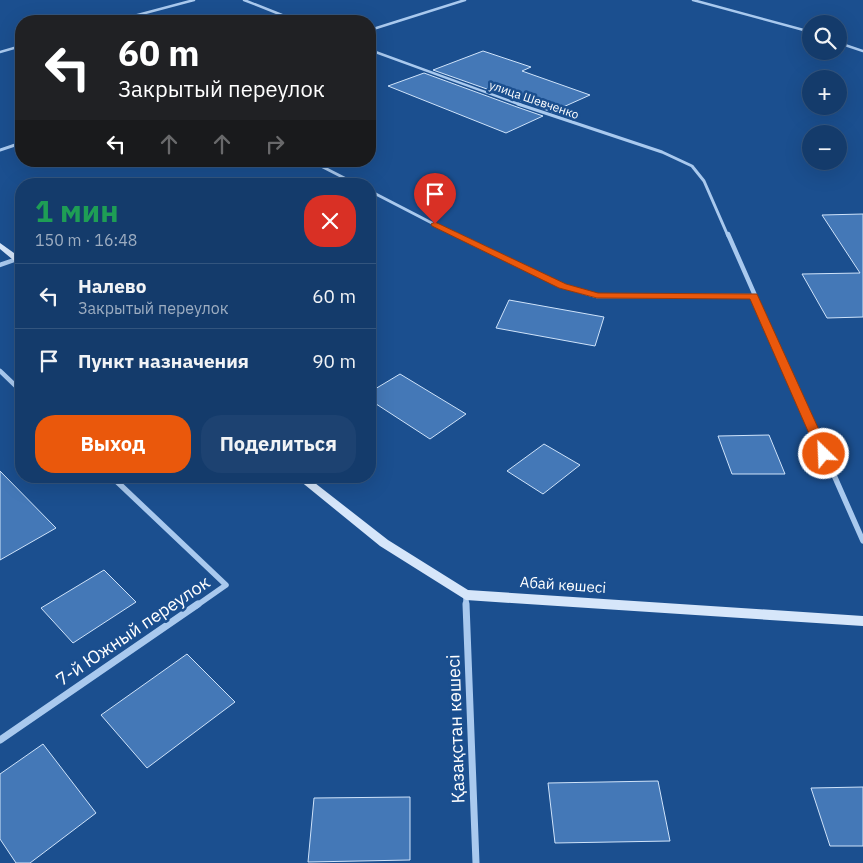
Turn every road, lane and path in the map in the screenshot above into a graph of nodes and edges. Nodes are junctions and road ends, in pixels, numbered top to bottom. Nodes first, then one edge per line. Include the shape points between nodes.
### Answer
1 (194, 0) edge
2 (244, 0) edge
3 (465, 0) edge
4 (693, 0) edge
5 (138, 15) edge
6 (282, 15) edge
7 (376, 28) edge
8 (802, 30) edge
9 (847, 46) edge
10 (15, 48) edge
11 (863, 51) edge
12 (0, 52) edge
13 (376, 52) edge
14 (15, 145) edge
15 (0, 150) edge
16 (323, 167) edge
17 (344, 178) edge
18 (376, 194) edge
19 (0, 245) edge
20 (15, 257) edge
21 (15, 261) edge
22 (0, 265) edge
23 (753, 296) junction
24 (0, 371) edge
25 (15, 385) edge
26 (118, 483) edge
27 (308, 483) edge
28 (863, 541) edge
29 (466, 595) junction
30 (863, 621) edge
31 (0, 740) edge
32 (476, 863) edge

1 - 5 street
2 - 6 street
3 - 7 street
4 - 8 street
9 - 11 street
10 - 12 street
13 - 23 street, улица Шевченко via 662,152 692,166 704,181
14 - 15 street
16 - 17 street
18 - 23 street via 562,286 597,296
19 - 20 street
21 - 22 street
23 - 28 street
24 - 25 street
26 - 31 street, 7-й Южный переулок via 226,585
27 - 29 street, Абай көшесі via 384,543
29 - 30 street, Абай көшесі
29 - 32 street, Қазақстан көшесі

